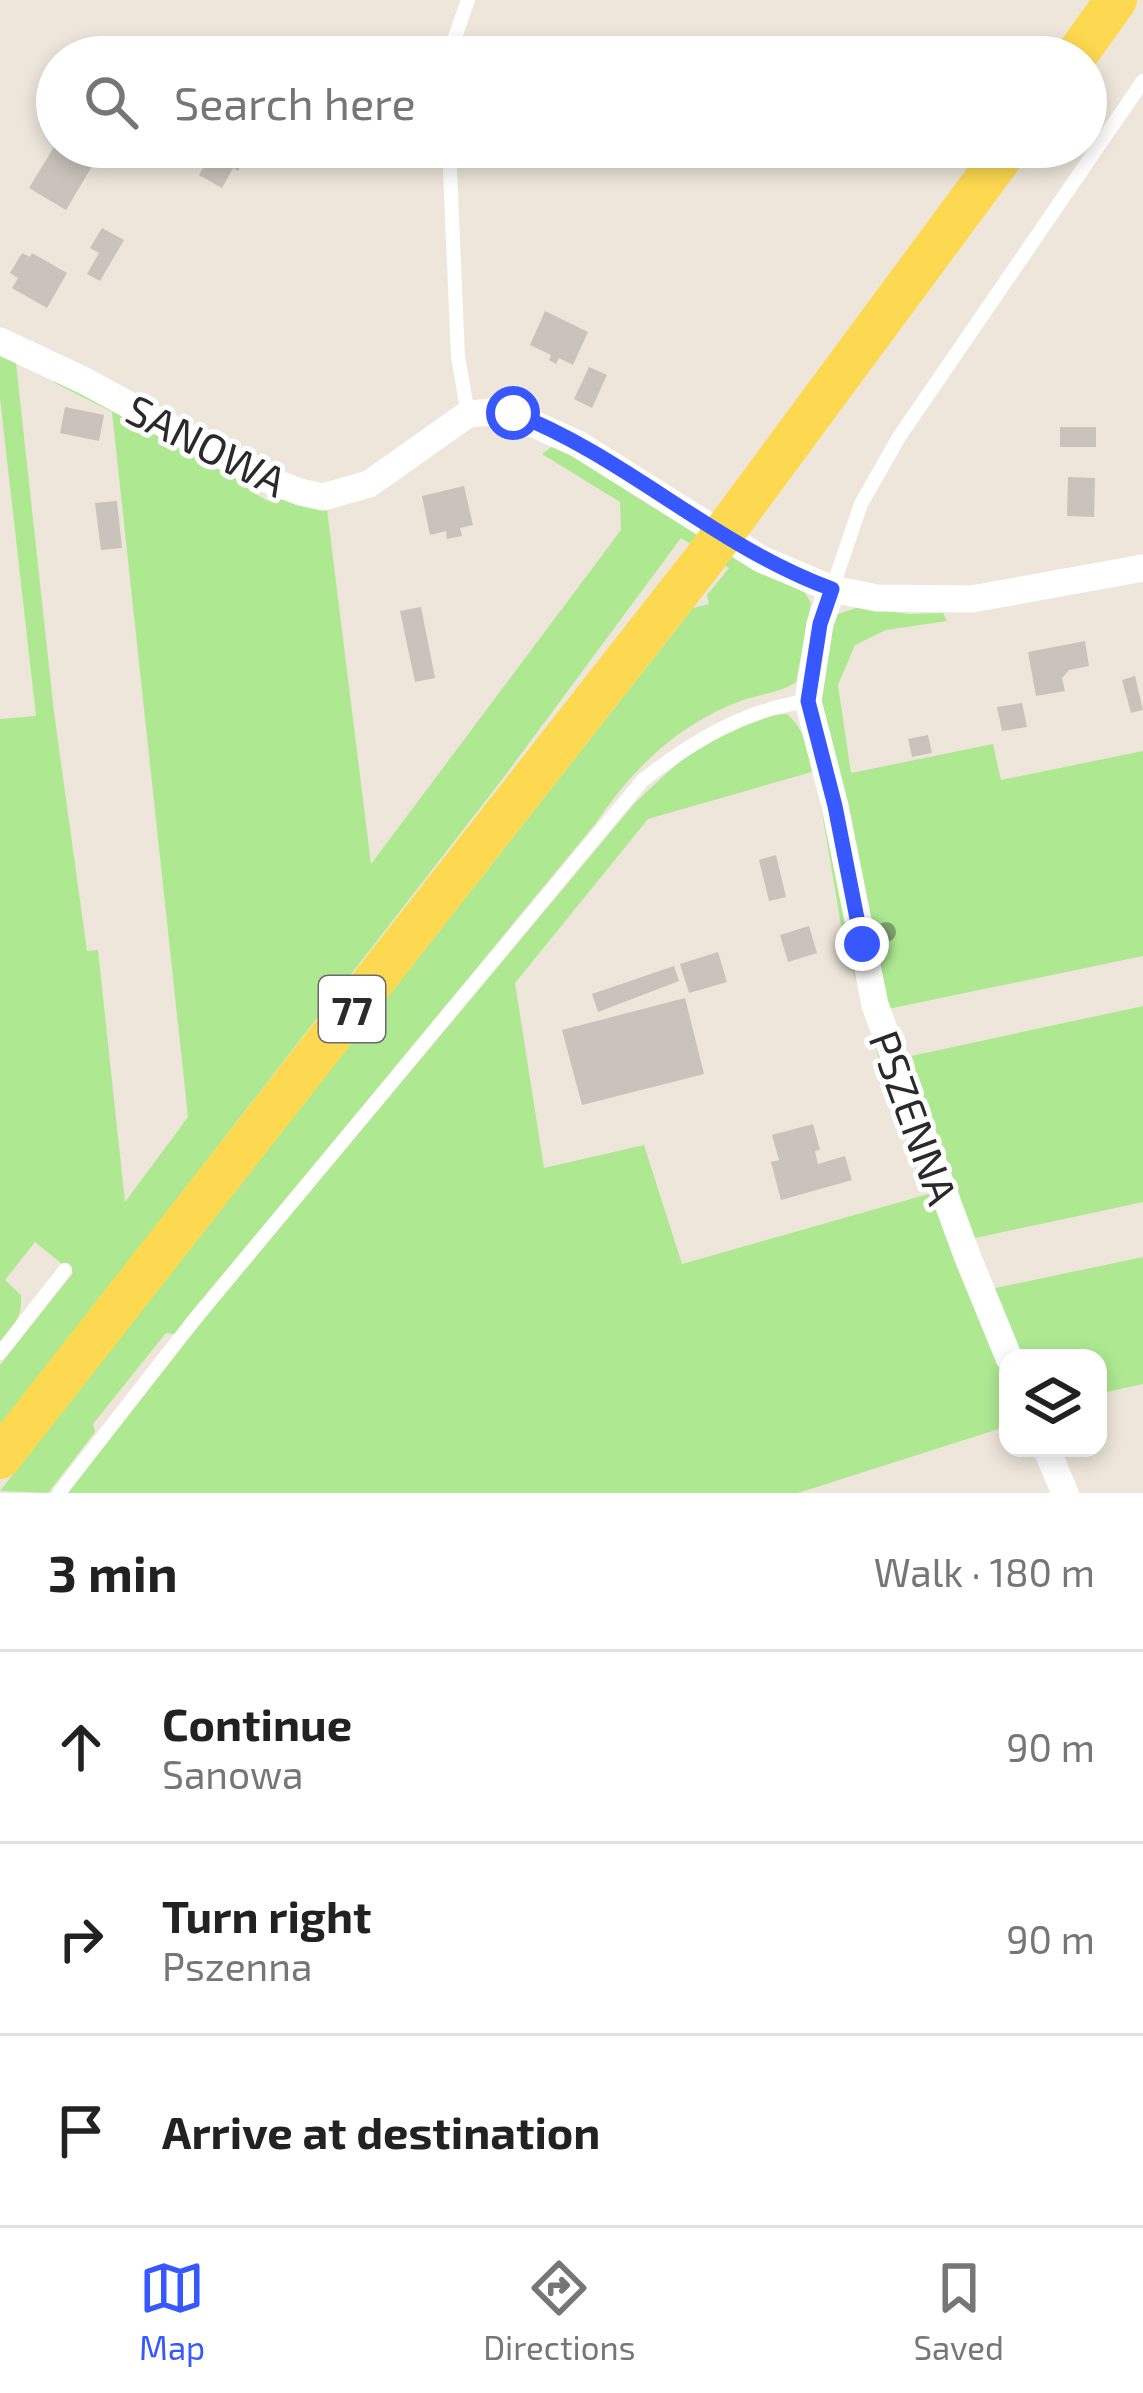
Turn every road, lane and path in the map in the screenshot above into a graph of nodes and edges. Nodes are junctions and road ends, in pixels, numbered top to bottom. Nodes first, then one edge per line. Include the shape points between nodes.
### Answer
1 (468, 0) edge
2 (1116, 0) edge
3 (455, 36) edge
4 (1090, 36) edge
5 (1143, 81) edge
6 (1107, 134) edge
7 (450, 168) edge
8 (994, 168) edge
9 (1083, 168) edge
10 (0, 341) edge
11 (468, 414) junction
12 (1143, 568) edge
13 (832, 589) junction
14 (808, 701) junction
15 (65, 1270) dead end
16 (1005, 1349) edge
17 (0, 1353) edge
18 (1050, 1457) edge
19 (0, 1458) edge
20 (59, 1493) edge
21 (1065, 1493) edge

1 - 3 lane
2 - 4 main road
5 - 6 lane
7 - 11 lane
8 - 19 main road, 77 via 703,561
9 - 13 lane via 899,437 861,504
10 - 11 street, SANOWA via 261,477 323,496 369,484
11 - 13 street via 524,417 761,559
12 - 13 street via 972,599
13 - 14 street, PSZENNA
14 - 16 street, PSZENNA via 875,1005
14 - 20 lane via 769,706 712,732 643,780
15 - 17 lane
18 - 21 street

